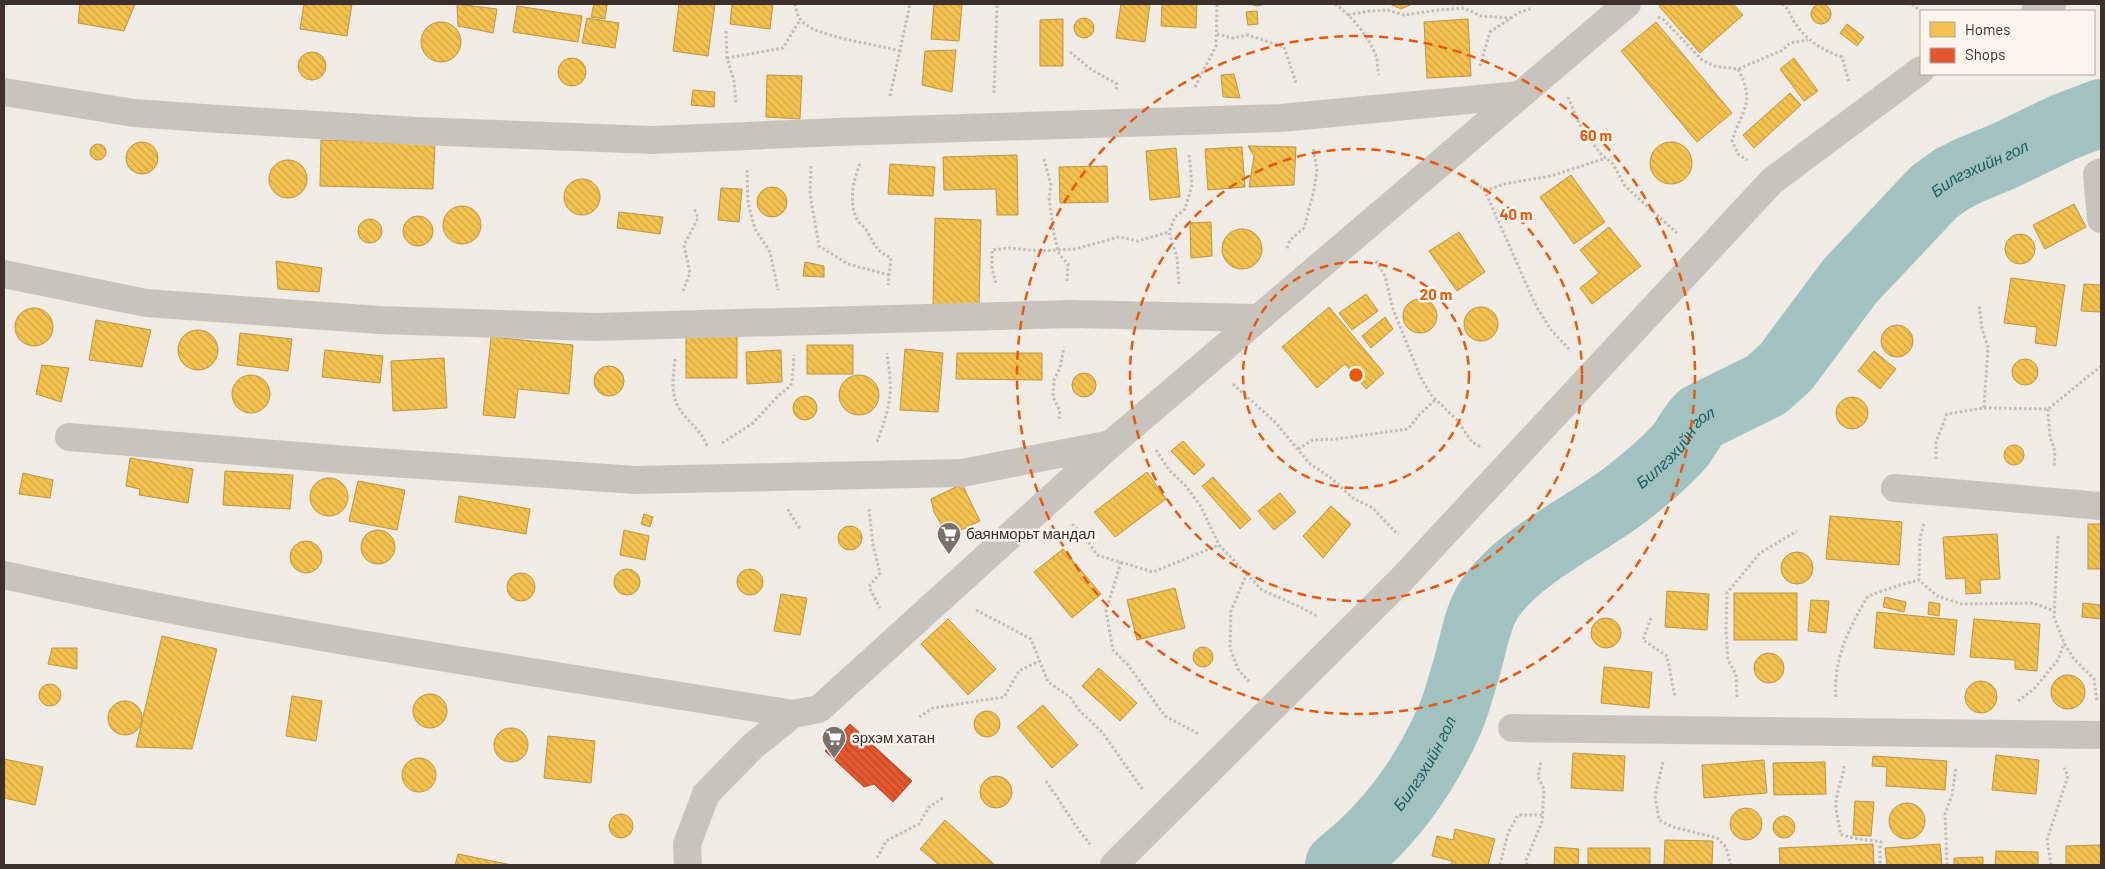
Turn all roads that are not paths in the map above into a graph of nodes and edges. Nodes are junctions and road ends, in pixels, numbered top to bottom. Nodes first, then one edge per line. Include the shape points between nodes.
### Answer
1 (1627, 4) edge
2 (2052, 4) edge
3 (2037, 10) edge
4 (1920, 71) edge
5 (4, 92) edge
6 (1520, 95) junction
7 (2101, 172) edge
8 (2101, 219) edge
9 (4, 274) edge
10 (1258, 318) junction
11 (69, 437) dead end
12 (1111, 444) junction
13 (1895, 488) dead end
14 (2101, 506) edge
15 (4, 575) edge
16 (793, 714) junction
17 (1512, 728) dead end
18 (2101, 735) edge
19 (688, 865) edge
20 (1114, 865) edge

1 - 6 street
2 - 3 street
4 - 20 street via 1772,182 1429,549
5 - 6 street via 134,113 417,132 653,140 1280,118
6 - 10 street
7 - 8 street via 2097,174
9 - 10 street via 146,303 379,320 594,327 1071,314
10 - 12 street
11 - 12 street via 635,480 962,473
12 - 16 street via 819,709
13 - 14 street
15 - 16 street via 310,636
16 - 19 street via 753,746 706,794 686,844
17 - 18 street

